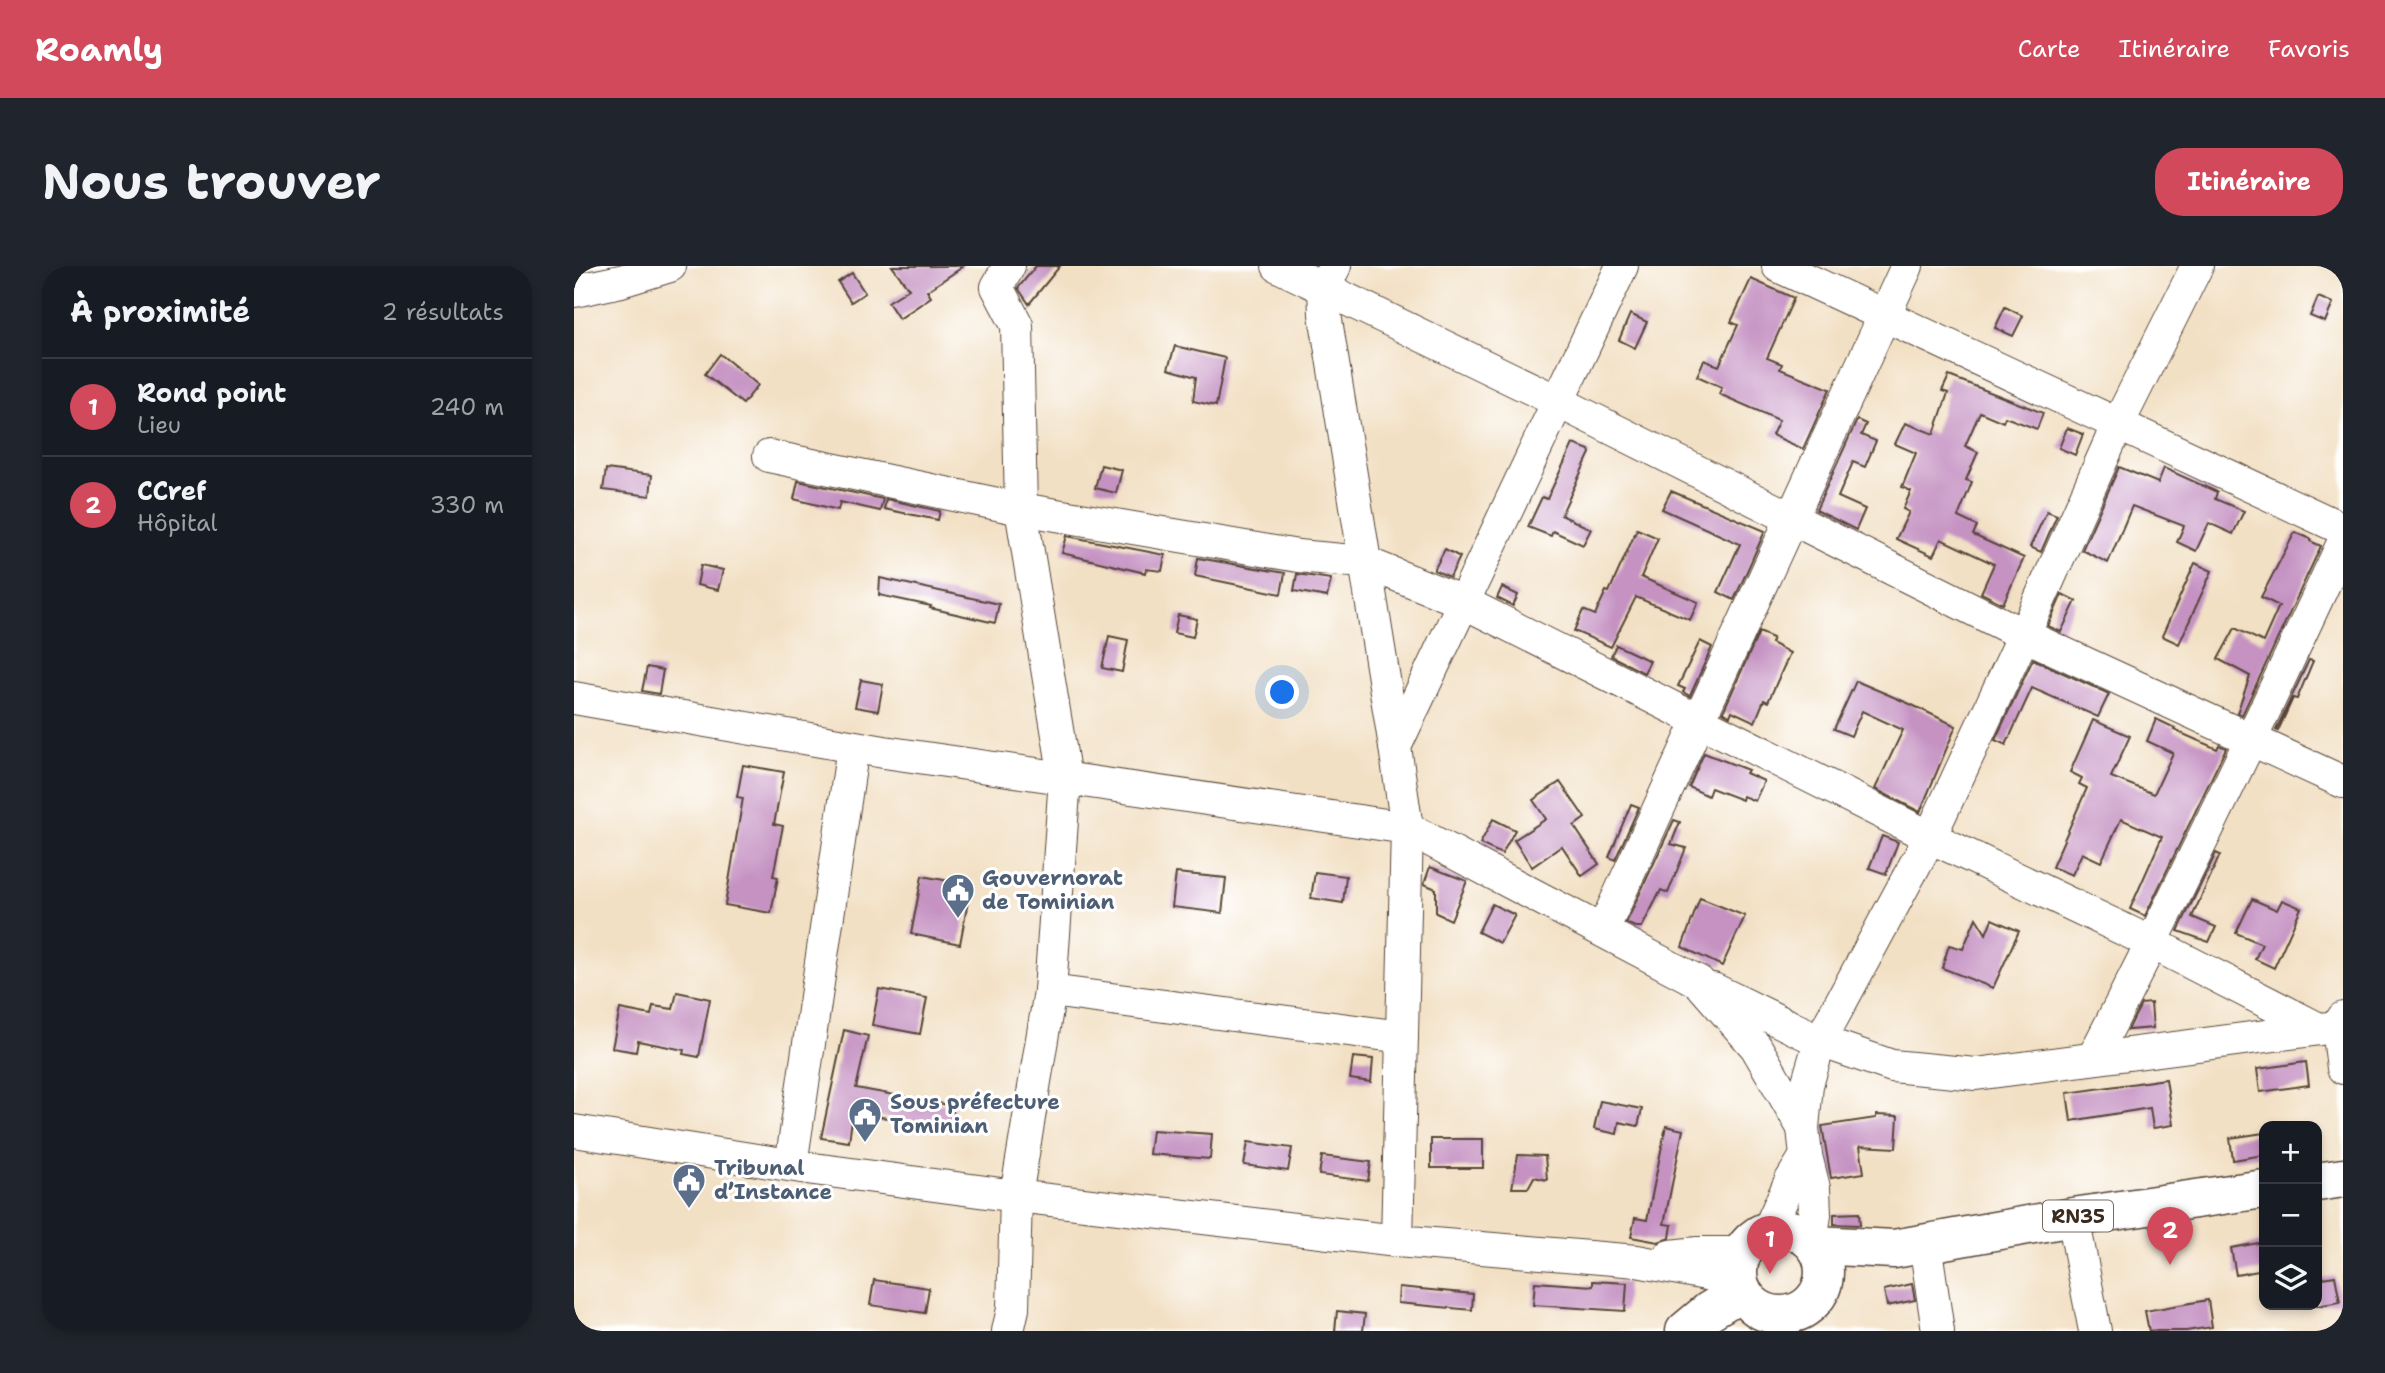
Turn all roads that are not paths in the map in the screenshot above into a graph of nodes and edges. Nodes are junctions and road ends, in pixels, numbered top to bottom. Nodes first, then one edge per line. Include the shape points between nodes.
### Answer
1 (670, 266) edge
2 (1009, 266) edge
3 (1278, 266) edge
4 (1622, 266) edge
5 (1778, 266) edge
6 (1907, 266) edge
7 (2197, 266) edge
8 (1330, 277) edge
9 (574, 291) edge
10 (1884, 315) junction
11 (1559, 402) junction
12 (2118, 424) junction
13 (769, 456) dead end
14 (1021, 509) junction
15 (1791, 519) junction
16 (2343, 529) edge
17 (2343, 543) edge
18 (1364, 562) junction
19 (1463, 602) junction
20 (2024, 635) junction
21 (574, 698) edge
22 (1697, 720) junction
23 (2251, 741) junction
24 (853, 747) junction
25 (1395, 747) junction
26 (1065, 778) junction
27 (2343, 782) edge
28 (1407, 828) junction
29 (1930, 837) junction
30 (1603, 930) junction
31 (2152, 943) junction
32 (1699, 982) junction
33 (1050, 991) junction
34 (2335, 1025) edge
35 (1402, 1037) junction
36 (1820, 1041) junction
37 (2093, 1058) junction
38 (2343, 1068) edge
39 (574, 1131) edge
40 (1804, 1142) junction
41 (791, 1165) junction
42 (2343, 1178) edge
43 (2322, 1181) edge
44 (2259, 1190) edge
45 (1016, 1195) junction
46 (2073, 1217) junction
47 (1397, 1241) junction
48 (1813, 1243) junction
49 (1909, 1246) junction
50 (1748, 1264) junction
51 (1815, 1298) junction
52 (1774, 1314) junction
53 (1008, 1331) edge
54 (1685, 1331) edge
55 (1719, 1331) edge
56 (1938, 1331) edge
57 (2095, 1331) edge

1 - 9 street
2 - 14 street via 997,287 1017,325
3 - 8 street
4 - 11 street
5 - 10 street
6 - 10 street
7 - 12 street
8 - 11 street
8 - 18 street via 1325,314
10 - 12 street
10 - 15 street
11 - 15 street
11 - 19 street
12 - 16 street
12 - 20 street
13 - 14 street
14 - 18 street via 1298,556
14 - 26 street
15 - 20 street
15 - 22 street
17 - 23 street
18 - 19 street
18 - 25 street
19 - 22 street
19 - 25 street
20 - 23 street
20 - 29 street
21 - 24 street
22 - 29 street
22 - 30 street
23 - 27 street
23 - 31 street
24 - 26 street
24 - 41 street
25 - 28 street
26 - 28 street
26 - 33 street
28 - 30 street
28 - 35 street
29 - 31 street
29 - 36 street
30 - 32 street
31 - 34 street
31 - 37 street
32 - 36 street
32 - 40 street via 1756,1047
33 - 35 street
33 - 45 street
34 - 37 street
34 - 38 street
35 - 47 street
36 - 37 street via 1892,1066 1976,1074
36 - 40 street via 1807,1085
39 - 41 street
40 - 48 street via 1814,1188
40 - 50 street
41 - 45 street
42 - 43 main road
44 - 46 main road, RN35
45 - 47 street
45 - 53 street via 1013,1308
46 - 49 main road, RN35
46 - 57 street
47 - 50 street via 1637,1261
48 - 49 main road, RN35
48 - 50 main road, RN35 via 1796,1231 1777,1229
48 - 51 main road via 1824,1272
49 - 51 main road, RN35 via 1849,1272
49 - 56 street
50 - 52 main road via 1757,1307
50 - 54 main road via 1709,1311
51 - 52 main road, RN35 via 1801,1310
52 - 55 main road, RN35

